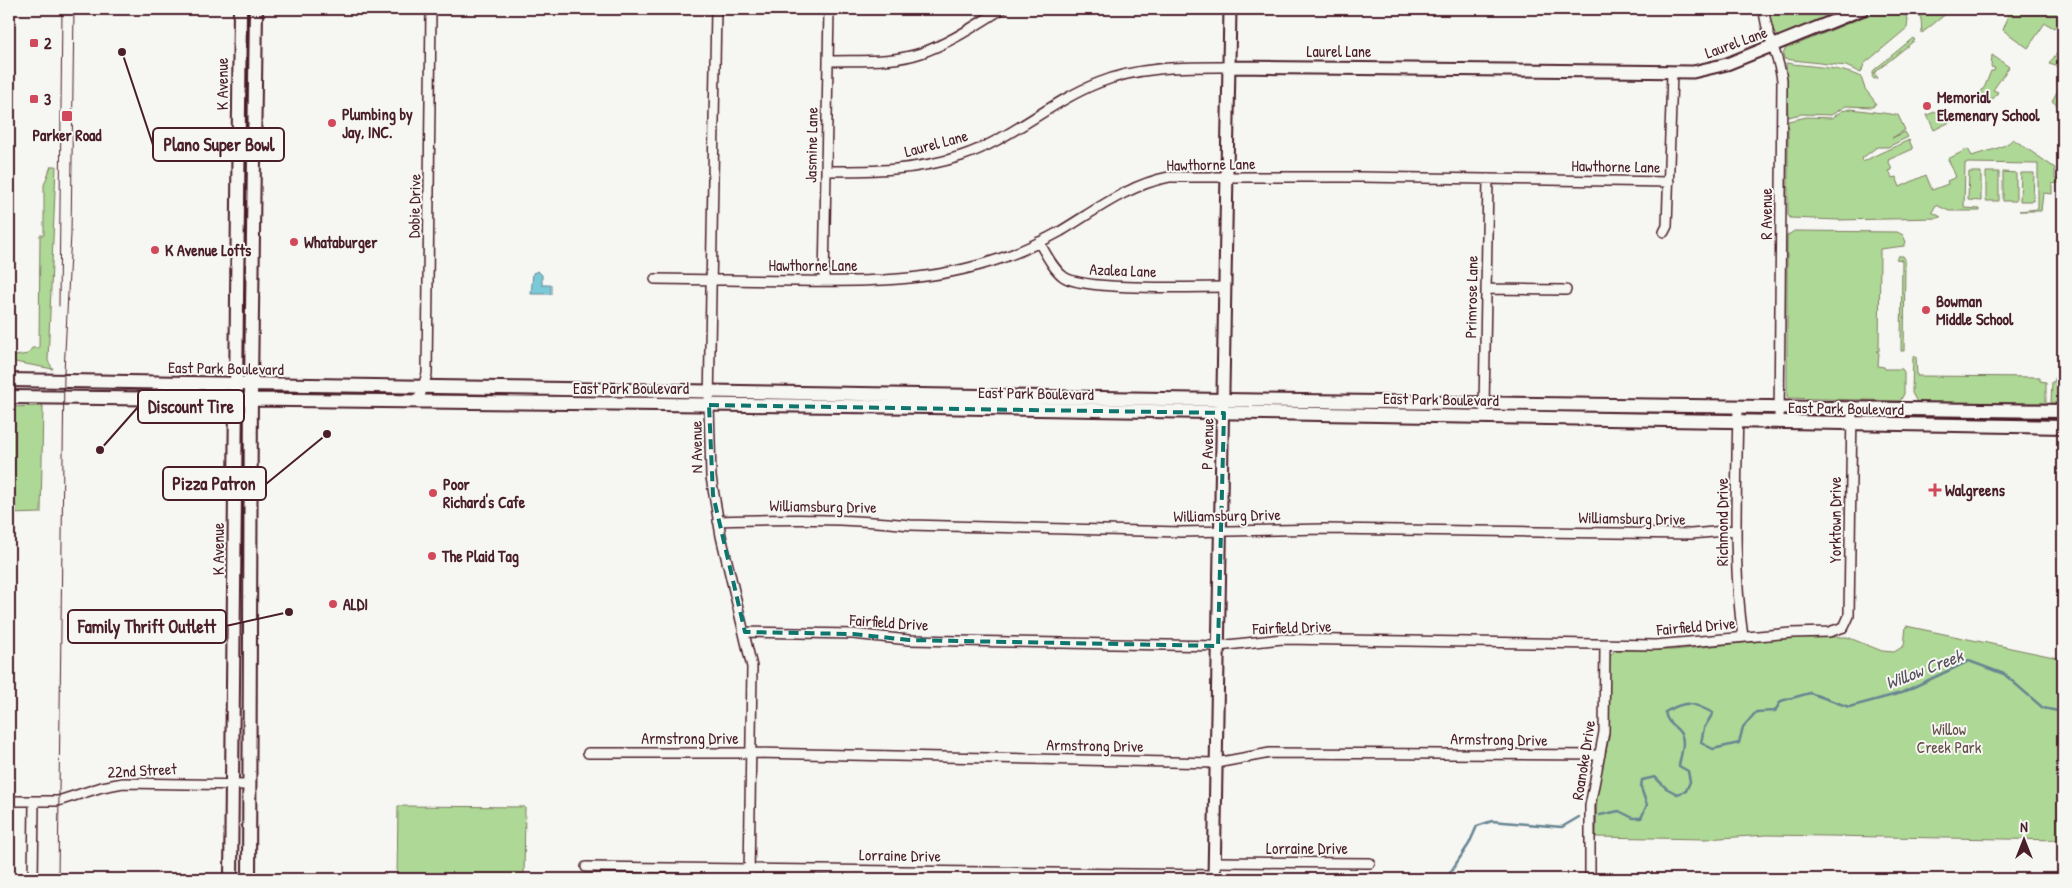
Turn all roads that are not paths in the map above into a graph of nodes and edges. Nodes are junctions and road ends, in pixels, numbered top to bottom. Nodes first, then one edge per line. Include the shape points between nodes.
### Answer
1 (240, 9) edge
2 (256, 9) edge
3 (431, 9) edge
4 (716, 9) edge
5 (829, 9) edge
6 (1002, 9) edge
7 (1230, 9) edge
8 (1764, 9) edge
9 (1863, 9) edge
10 (1771, 47) junction
11 (828, 61) junction
12 (238, 65) junction
13 (254, 65) junction
14 (1229, 67) junction
15 (1672, 73) junction
16 (826, 171) junction
17 (1226, 178) junction
18 (1488, 179) junction
19 (1669, 182) junction
20 (238, 190) junction
21 (254, 190) junction
22 (1664, 232) dead end
23 (1039, 242) junction
24 (655, 279) dead end
25 (712, 280) junction
26 (824, 281) junction
27 (1225, 287) junction
28 (1486, 289) junction
29 (1566, 290) dead end
30 (9, 380) edge
31 (142, 382) junction
32 (235, 384) junction
33 (251, 385) junction
34 (424, 387) junction
35 (710, 391) junction
36 (9, 397) edge
37 (144, 398) junction
38 (236, 400) junction
39 (251, 400) junction
40 (418, 402) junction
41 (710, 405) junction
42 (1658, 405) junction
43 (1224, 406) junction
44 (1738, 406) junction
45 (1779, 407) junction
46 (1852, 408) junction
47 (1484, 409) junction
48 (1997, 410) junction
49 (2063, 411) edge
50 (1658, 422) junction
51 (1738, 423) junction
52 (1779, 423) junction
53 (1851, 425) junction
54 (1997, 427) junction
55 (2063, 427) edge
56 (718, 521) junction
57 (1221, 530) junction
58 (1736, 530) junction
59 (234, 581) junction
60 (250, 581) junction
61 (1840, 630) joint
62 (745, 632) junction
63 (1743, 637) junction
64 (1606, 644) junction
65 (1218, 646) junction
66 (233, 664) junction
67 (250, 664) junction
68 (588, 752) dead end
69 (752, 753) junction
70 (1600, 755) junction
71 (1216, 763) junction
72 (232, 784) junction
73 (249, 785) junction
74 (9, 801) edge
75 (34, 802) junction
76 (1214, 862) junction
77 (1370, 863) dead end
78 (586, 867) dead end
79 (749, 867) junction
80 (1214, 877) edge
81 (32, 879) edge
82 (231, 879) edge
83 (249, 879) edge
84 (749, 879) edge
85 (1590, 879) edge

1 - 12 main road, K Avenue
2 - 13 main road, K Avenue
3 - 34 street, Dobie Drive via 427,374
4 - 25 street, N Avenue
5 - 11 street, Jasmine Lane
6 - 11 street via 920,54 894,59
7 - 14 street, P Avenue
8 - 10 street, R Avenue
9 - 10 street, Laurel Lane
10 - 15 street, Laurel Lane via 1714,68
10 - 45 street, R Avenue via 1782,80
11 - 16 street, Jasmine Lane
12 - 13 main road
12 - 20 main road, K Avenue
13 - 21 main road, K Avenue
14 - 15 street, Laurel Lane
14 - 16 street, Laurel Lane via 1167,68 1107,80 992,143 930,165 894,170
14 - 17 street, P Avenue
15 - 19 street
16 - 26 street, Jasmine Lane
17 - 18 street, Hawthorne Lane
17 - 23 street, Hawthorne Lane via 1169,177 1150,182 1120,194
17 - 27 street, P Avenue
18 - 19 street, Hawthorne Lane
18 - 28 street, Primrose Lane
19 - 22 street
20 - 21 main road
20 - 32 main road, K Avenue
21 - 33 main road, K Avenue
23 - 26 street, Hawthorne Lane via 989,262 916,278
23 - 27 street, Azalea Lane via 1060,273 1083,284
24 - 25 street, Hawthorne Lane
25 - 26 street, Hawthorne Lane
25 - 35 street, N Avenue
27 - 43 street, P Avenue
28 - 29 street
28 - 47 street, Primrose Lane
30 - 31 main road, East Park Boulevard
31 - 32 main road, East Park Boulevard
31 - 37 main road
32 - 33 main road, East Park Boulevard
32 - 38 main road, K Avenue
33 - 34 main road, East Park Boulevard
33 - 39 main road, K Avenue
34 - 35 main road, East Park Boulevard
34 - 40 street, Dobie Drive
35 - 41 street, N Avenue
35 - 43 main road, East Park Boulevard
36 - 37 main road, East Park Boulevard
37 - 38 main road, East Park Boulevard
38 - 39 main road, East Park Boulevard
38 - 59 main road, K Avenue
39 - 40 main road, East Park Boulevard
39 - 60 main road, K Avenue
40 - 41 main road, East Park Boulevard
41 - 43 main road, East Park Boulevard
41 - 56 street, N Avenue via 711,476
42 - 44 main road, East Park Boulevard
42 - 47 main road, East Park Boulevard
42 - 50 main road
43 - 47 main road, East Park Boulevard
43 - 57 street, P Avenue
44 - 45 main road, East Park Boulevard
44 - 51 street, Richmond Drive
45 - 46 main road, East Park Boulevard
45 - 52 street, R Avenue
46 - 48 main road, East Park Boulevard
46 - 53 street, Yorktown Drive
47 - 50 main road, East Park Boulevard
48 - 49 main road, East Park Boulevard
48 - 54 main road
50 - 51 main road, East Park Boulevard
51 - 52 main road, East Park Boulevard
51 - 58 street, Richmond Drive
52 - 53 main road, East Park Boulevard
53 - 54 main road, East Park Boulevard
53 - 61 street, Yorktown Drive via 1849,616
54 - 55 main road, East Park Boulevard
56 - 57 street, Williamsburg Drive via 789,520 1180,532
56 - 62 street, N Avenue
57 - 58 street, Williamsburg Drive via 1691,534
57 - 65 street, P Avenue
58 - 63 street, Richmond Drive via 1737,586
59 - 60 main road
59 - 66 main road, K Avenue
60 - 67 main road, K Avenue
61 - 63 street, Fairfield Drive
62 - 65 street, Fairfield Drive via 852,634 909,640
62 - 69 street, N Avenue via 752,667
63 - 64 street, Fairfield Drive via 1689,644
64 - 65 street, Fairfield Drive via 1282,639
64 - 70 street, Roanoke Drive via 1604,732
65 - 71 street, P Avenue
66 - 67 main road
66 - 72 main road, K Avenue
67 - 73 main road, K Avenue
68 - 69 street, Armstrong Drive
69 - 71 street, Armstrong Drive
69 - 79 street, N Avenue
70 - 71 street, Armstrong Drive via 1270,754
70 - 85 street, Roanoke Drive via 1590,806
71 - 76 street, P Avenue
72 - 73 street, 22nd Street
72 - 75 street, 22nd Street via 123,783 58,801
72 - 82 main road, K Avenue
73 - 83 main road, K Avenue
74 - 75 street, 22nd Street
75 - 81 street
76 - 77 street, Lorraine Drive
76 - 80 street, P Avenue
78 - 79 street, Lorraine Drive
79 - 80 street, Lorraine Drive
79 - 84 street, N Avenue

